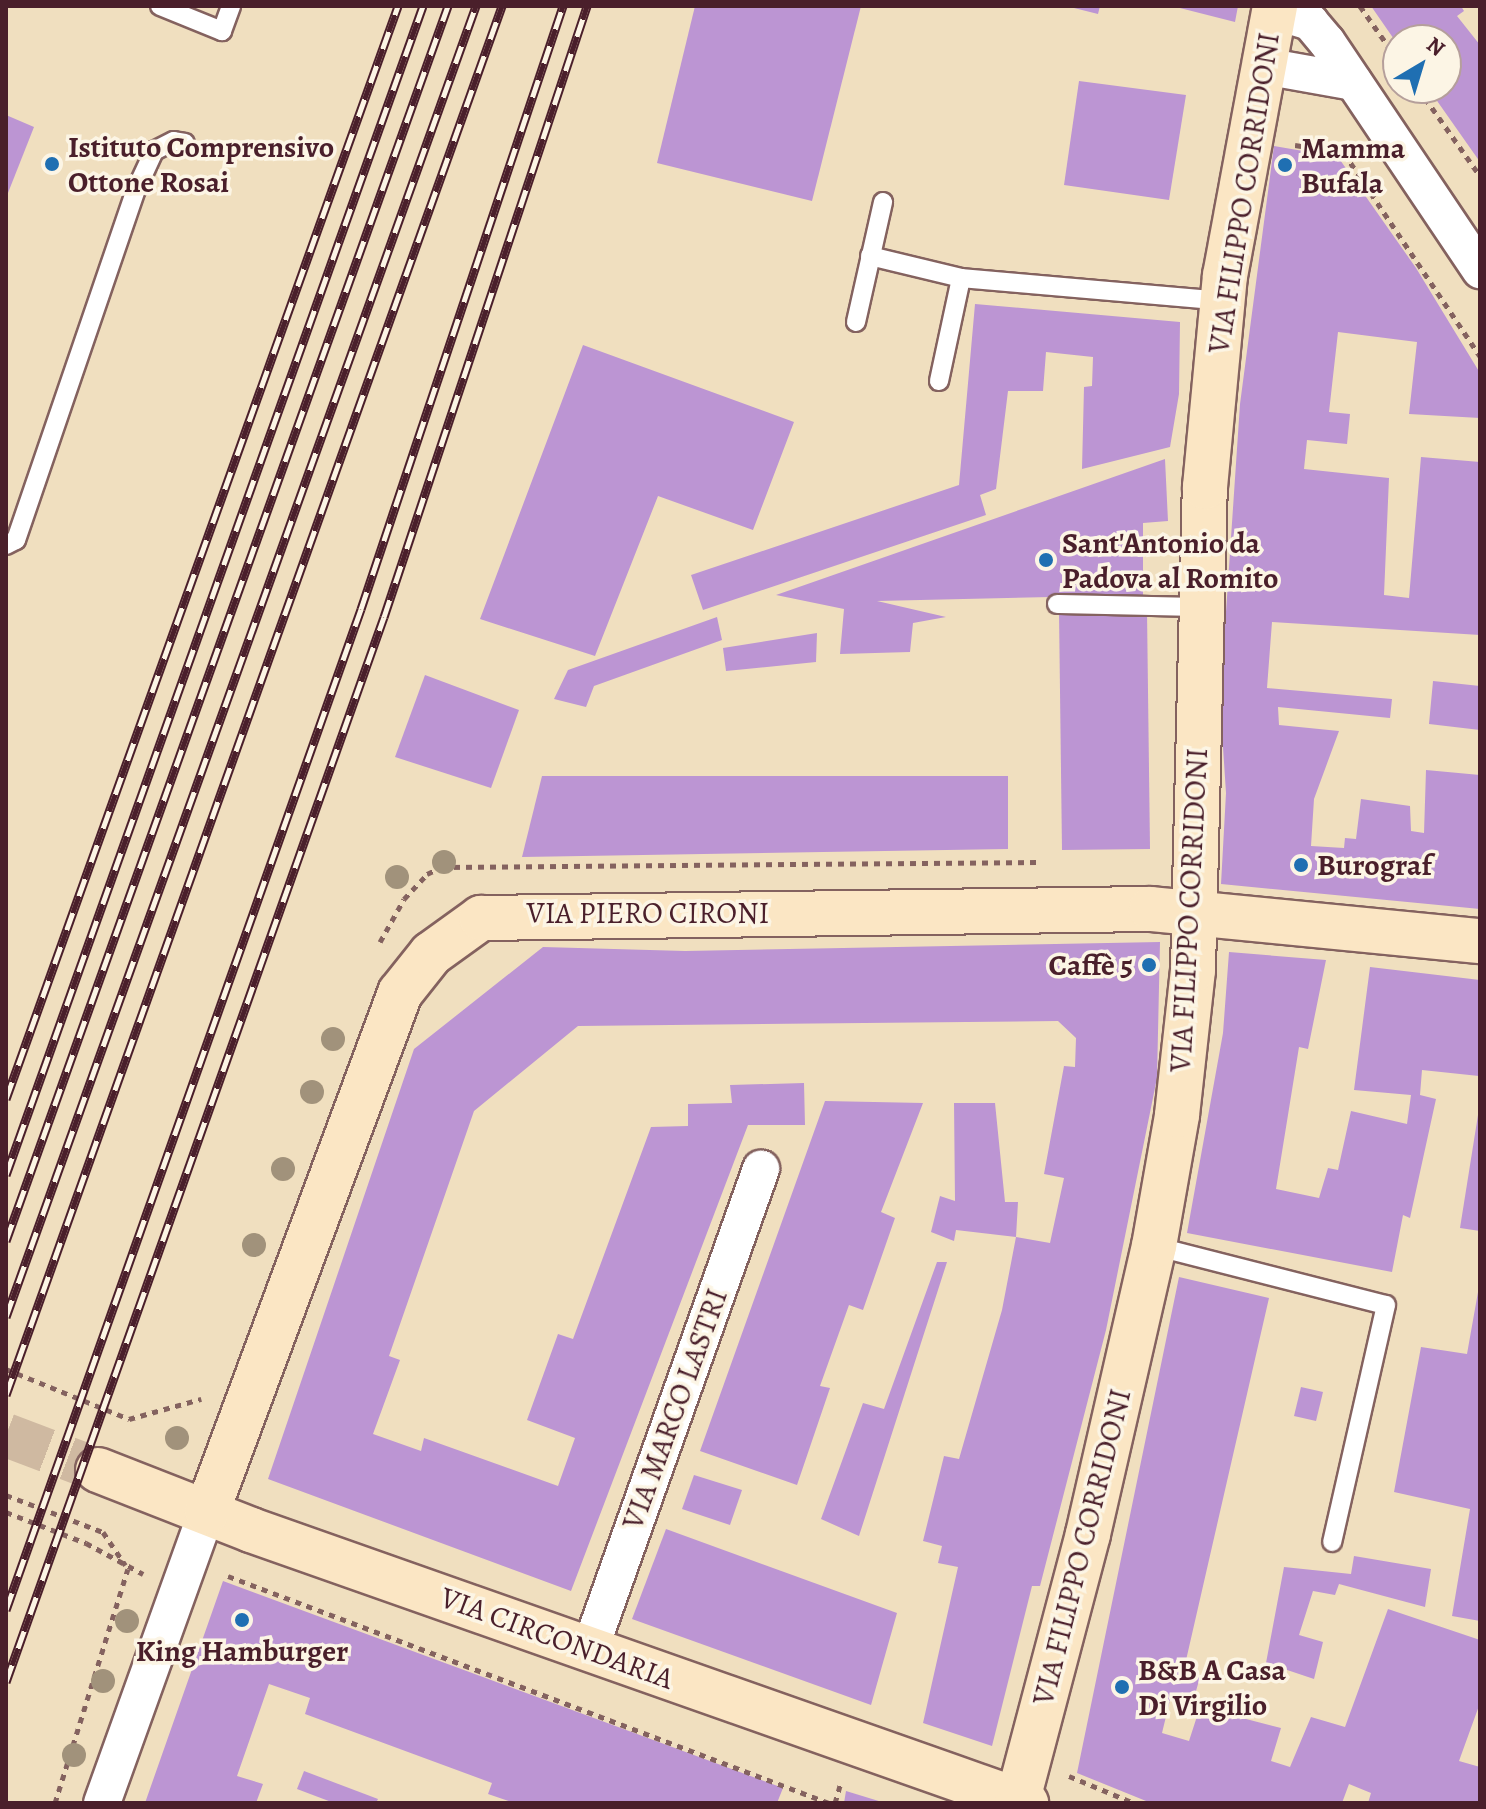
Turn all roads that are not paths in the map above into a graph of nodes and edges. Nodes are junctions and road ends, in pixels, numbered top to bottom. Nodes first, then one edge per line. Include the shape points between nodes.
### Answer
1 (160, 6) edge
2 (231, 6) edge
3 (1275, 8) edge
4 (1264, 66) junction
5 (1354, 82) junction
6 (185, 143) dead end
7 (883, 202) dead end
8 (870, 256) junction
9 (1480, 270) edge
10 (961, 278) junction
11 (1222, 301) junction
12 (856, 322) dead end
13 (939, 381) dead end
14 (6, 545) edge
15 (1057, 604) dead end
16 (1200, 607) junction
17 (1194, 913) junction
18 (1480, 941) edge
19 (761, 1169) dead end
20 (1154, 1246) junction
21 (98, 1470) tunnel mouth
22 (207, 1512) junction
23 (1332, 1542) dead end
24 (590, 1649) junction
25 (1020, 1802) edge
26 (102, 1803) edge

1 - 2 lane via 222,31
3 - 4 street, VIA FILIPPO CORRIDONI
3 - 5 street via 1310,22
4 - 5 street
4 - 11 street, VIA FILIPPO CORRIDONI
5 - 9 street
6 - 14 lane via 174,141 154,151 136,190 16,540
7 - 8 lane
8 - 10 lane
8 - 12 lane
10 - 11 lane
10 - 13 lane
11 - 16 street, VIA FILIPPO CORRIDONI
15 - 16 lane
16 - 17 street, VIA FILIPPO CORRIDONI
17 - 18 street, VIA PIERO CIRONI
17 - 20 street, VIA FILIPPO CORRIDONI via 1188,1042
17 - 22 street, VIA PIERO CIRONI via 498,914 465,925 421,964 400,993
19 - 24 street, VIA MARCO LASTRI
20 - 23 lane via 1386,1305
20 - 25 street, VIA FILIPPO CORRIDONI
21 - 22 street, VIA CIRCONDARIA
22 - 24 street, VIA CIRCONDARIA
22 - 26 street
24 - 25 street, VIA CIRCONDARIA

